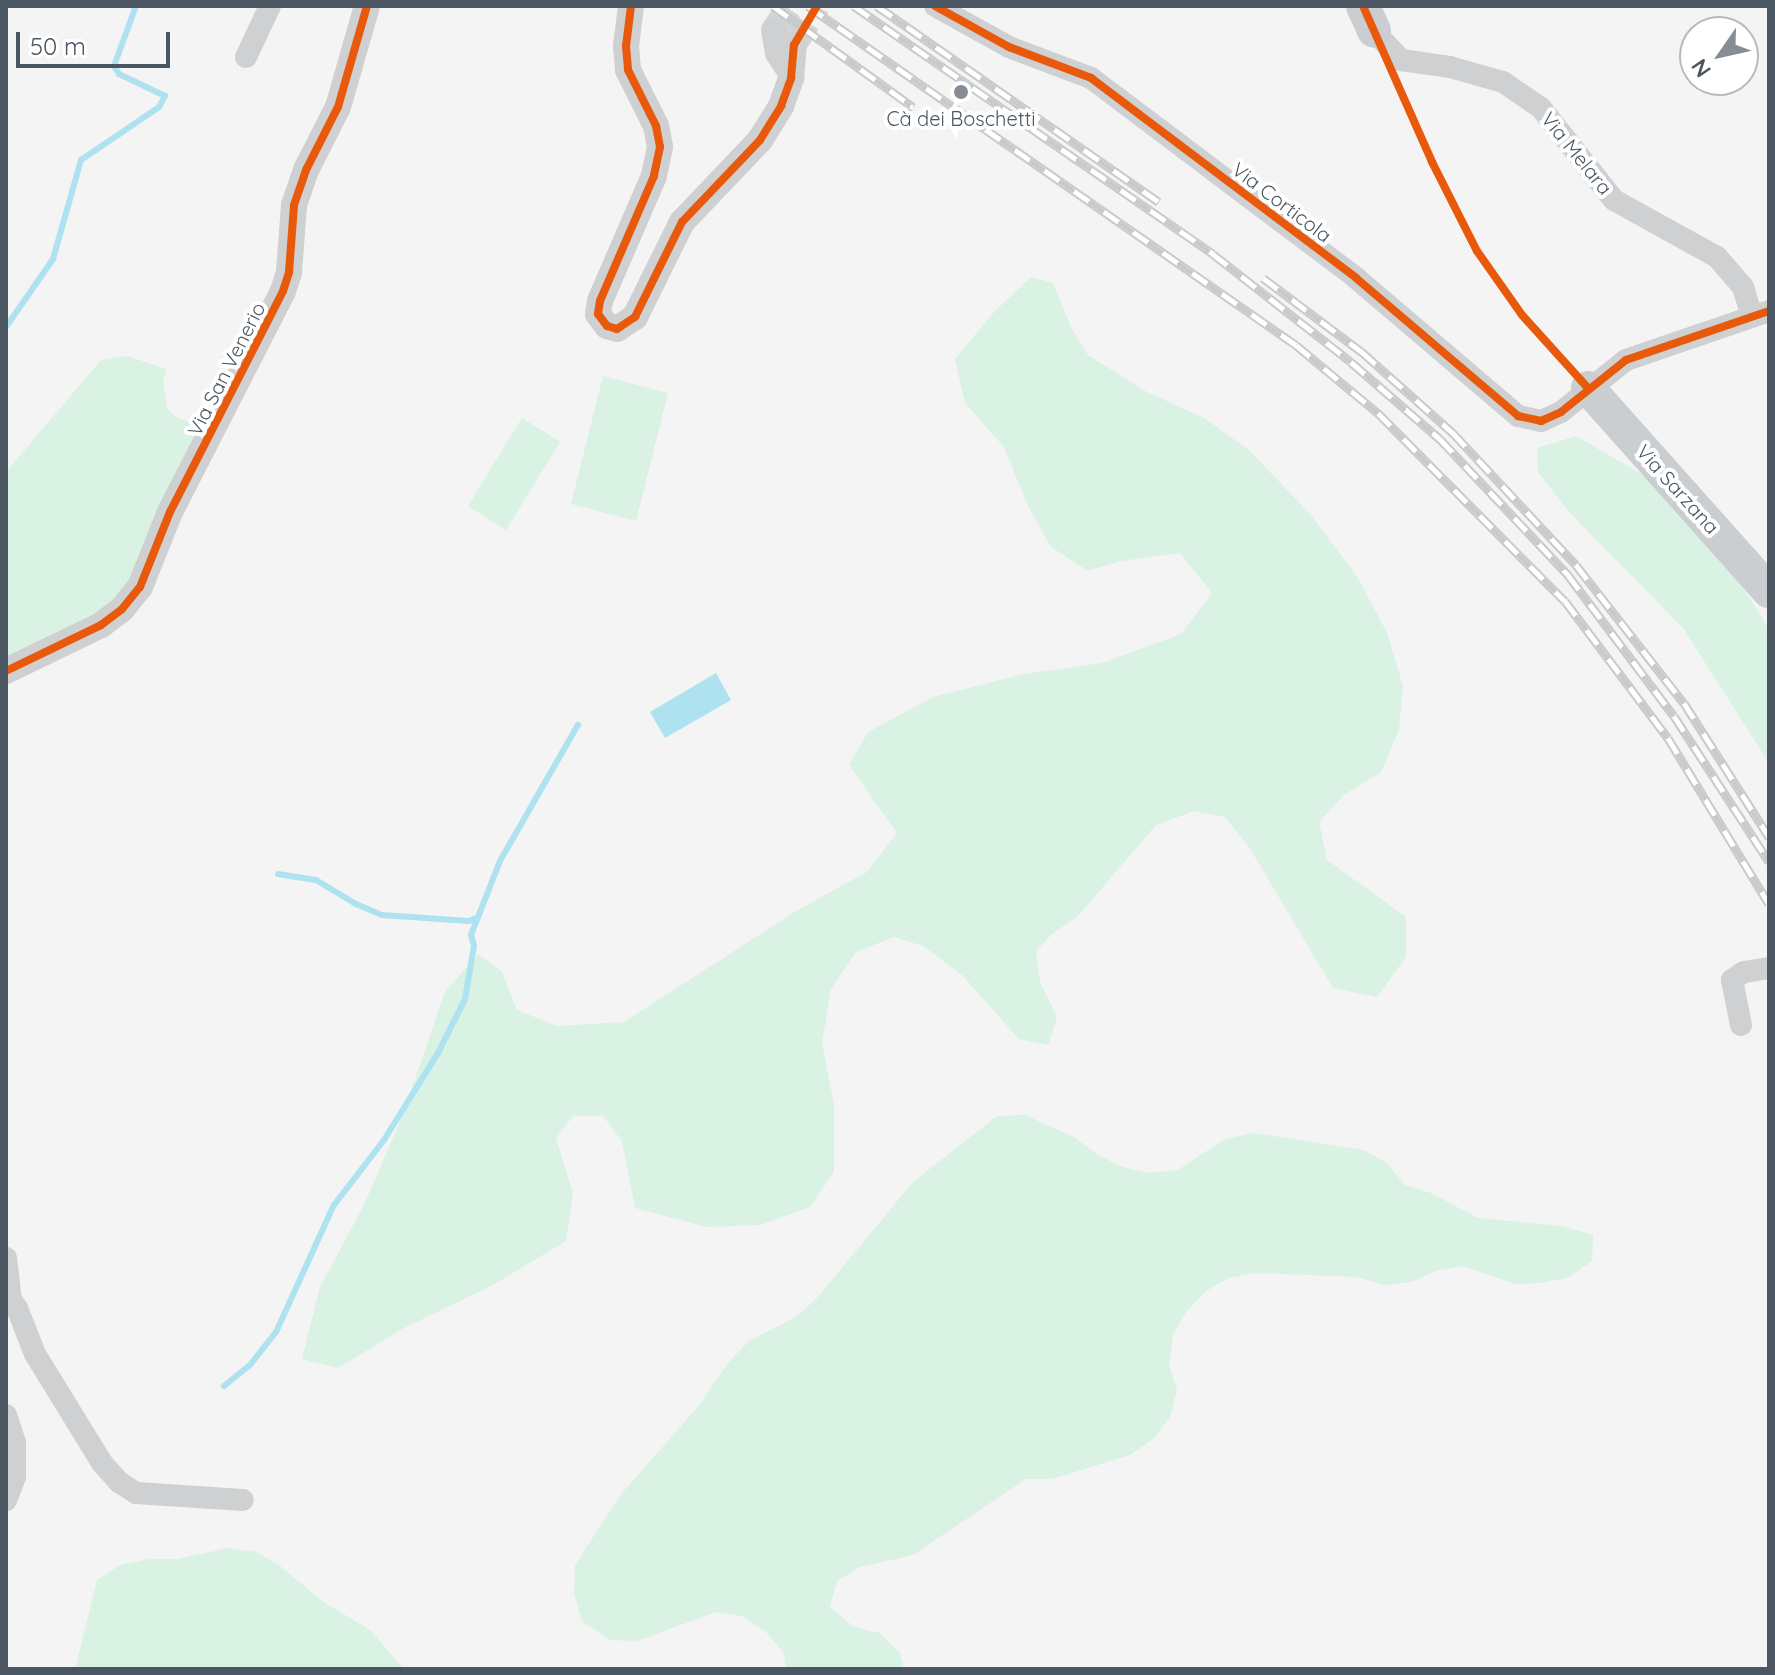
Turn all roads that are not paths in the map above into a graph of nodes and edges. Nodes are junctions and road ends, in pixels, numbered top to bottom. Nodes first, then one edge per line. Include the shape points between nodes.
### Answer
1 (270, 6) edge
2 (367, 6) edge
3 (631, 6) edge
4 (935, 6) edge
5 (1369, 19) edge
6 (784, 38) tunnel mouth
7 (246, 57) dead end
8 (1761, 313) edge
9 (1588, 388) junction
10 (1769, 591) edge
11 (6, 671) edge
12 (1769, 968) edge
13 (1741, 1025) dead end
14 (6, 1258) edge
15 (9, 1301) edge
16 (6, 1415) edge
17 (6, 1500) edge
18 (243, 1500) dead end

1 - 7 street
2 - 11 street, Via San Venerio via 338,107 294,205 283,291 170,512 140,587 101,625
3 - 6 street via 628,70 656,126 660,147 654,176 600,301 598,314 617,329 635,317 682,222 760,140 781,106 791,73
4 - 9 street, Via Corticola via 1009,47 1091,78 1356,278 1518,416 1541,421 1561,412
5 - 8 street, Via Melara via 1401,60 1503,82 1541,108 1614,200 1717,257
8 - 9 street, Via Corticola via 1626,360
9 - 10 main road, Via Sarzana
12 - 13 street via 1732,980
14 - 15 street
15 - 18 street via 35,1354 119,1482 136,1493
16 - 17 street via 15,1443 15,1477

